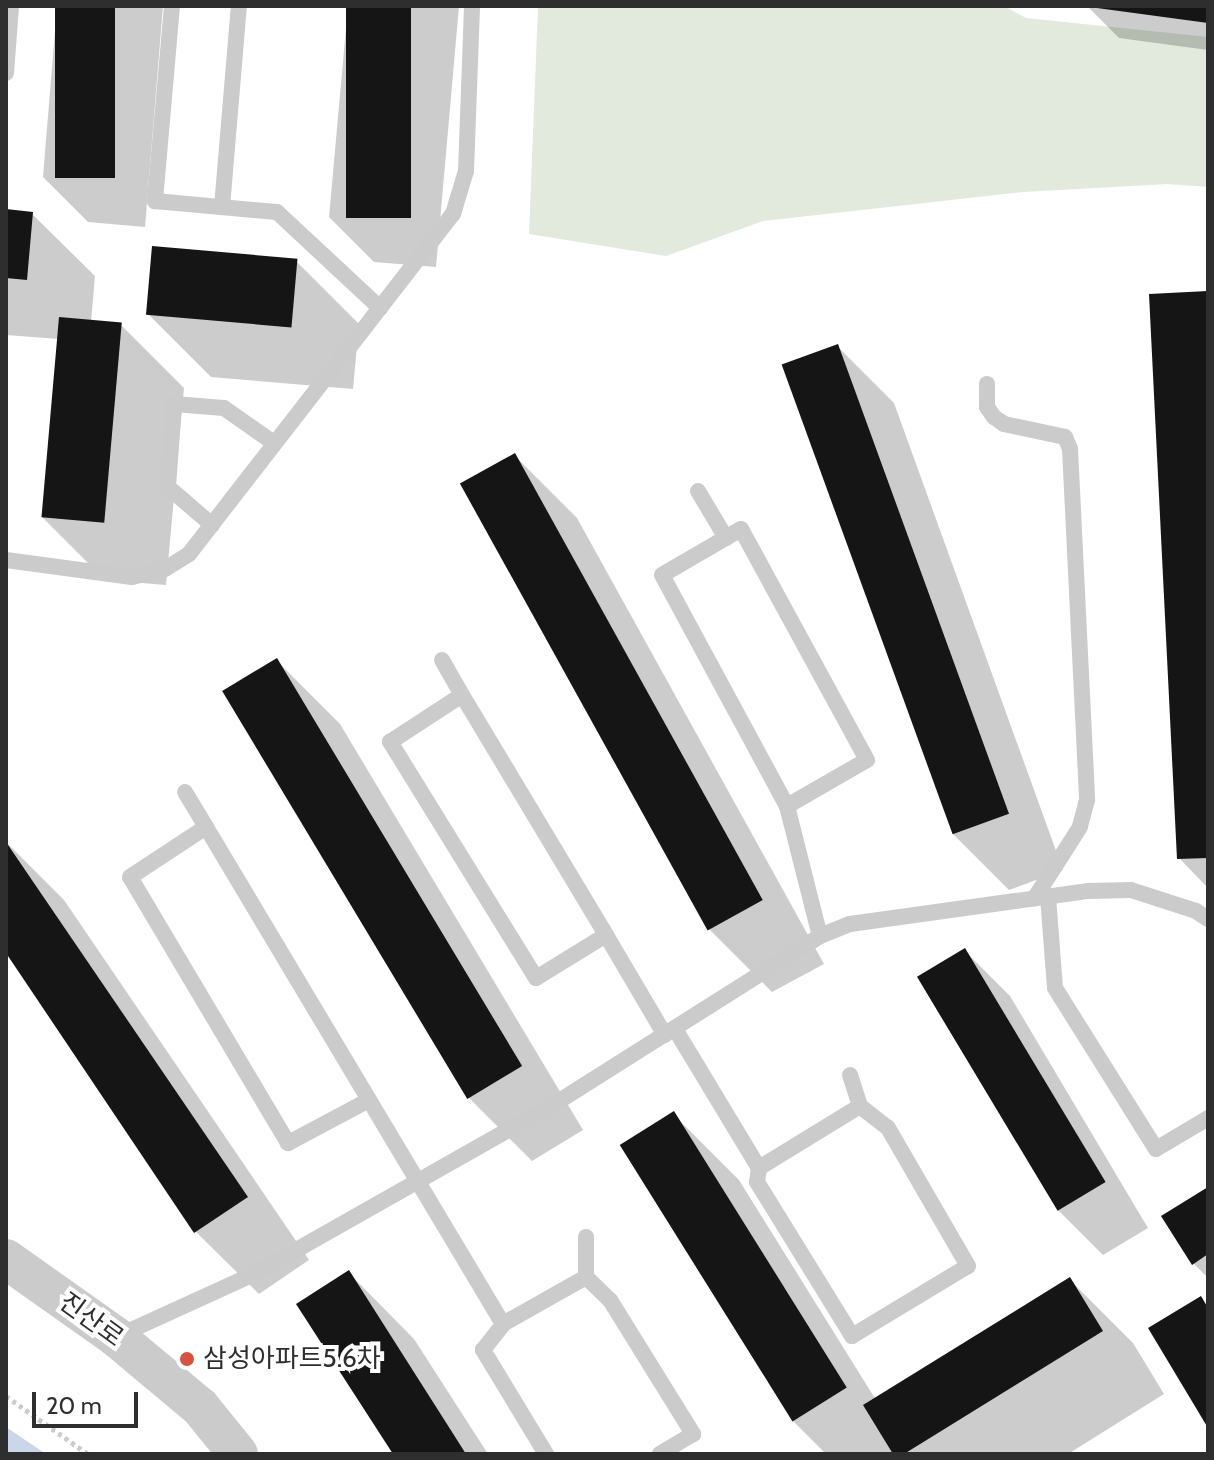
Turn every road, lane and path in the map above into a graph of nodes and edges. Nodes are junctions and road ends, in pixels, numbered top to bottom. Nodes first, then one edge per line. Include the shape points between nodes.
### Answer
1 (172, 6) edge
2 (239, 6) edge
3 (472, 6) edge
4 (9, 11) edge
5 (6, 73) edge
6 (222, 207) junction
7 (380, 308) junction
8 (987, 384) dead end
9 (274, 443) junction
10 (698, 491) dead end
11 (212, 525) junction
12 (726, 538) junction
13 (6, 560) edge
14 (442, 660) dead end
15 (462, 695) junction
16 (185, 792) dead end
17 (787, 806) junction
18 (206, 827) junction
19 (1041, 898) junction
20 (1208, 919) edge
21 (606, 935) junction
22 (820, 936) junction
23 (670, 1032) junction
24 (850, 1075) dead end
25 (369, 1100) junction
26 (860, 1106) junction
27 (1208, 1118) edge
28 (759, 1168) junction
29 (417, 1182) junction
30 (586, 1237) dead end
31 (6, 1259) edge
32 (586, 1277) junction
33 (503, 1324) junction
34 (116, 1337) junction
35 (6, 1396) edge
36 (88, 1454) edge
37 (238, 1454) edge
38 (546, 1454) edge
39 (660, 1454) edge

1 - 6 lane via 155,201
2 - 6 lane
3 - 7 lane via 461,197
4 - 5 lane
6 - 7 lane via 277,212
7 - 9 lane
8 - 19 lane via 987,407 994,417 1004,424 1065,437 1070,449 1087,800 1080,827
9 - 11 lane
9 - 11 lane via 224,408 174,404 168,487
10 - 12 lane
11 - 13 lane via 189,554 147,576
12 - 17 lane via 662,575
12 - 17 lane via 741,529 867,760
14 - 15 lane
15 - 21 lane
15 - 21 lane via 390,742 536,978
16 - 18 lane
17 - 22 lane
18 - 25 lane
18 - 25 lane via 130,877 288,1143
19 - 20 lane via 1131,890
19 - 22 lane via 850,924
19 - 27 lane via 1055,988 1156,1149
21 - 23 lane
22 - 23 lane
23 - 28 lane
23 - 29 lane
24 - 26 lane
25 - 29 lane
26 - 28 lane
26 - 28 lane via 888,1128 968,1266 852,1336 757,1182
29 - 33 lane
29 - 34 lane via 252,1275
30 - 32 lane
31 - 34 street, 진산로
32 - 33 lane
32 - 39 lane via 610,1300 693,1434
33 - 38 lane via 483,1350
34 - 37 street, 진산로 via 200,1407
35 - 36 path

